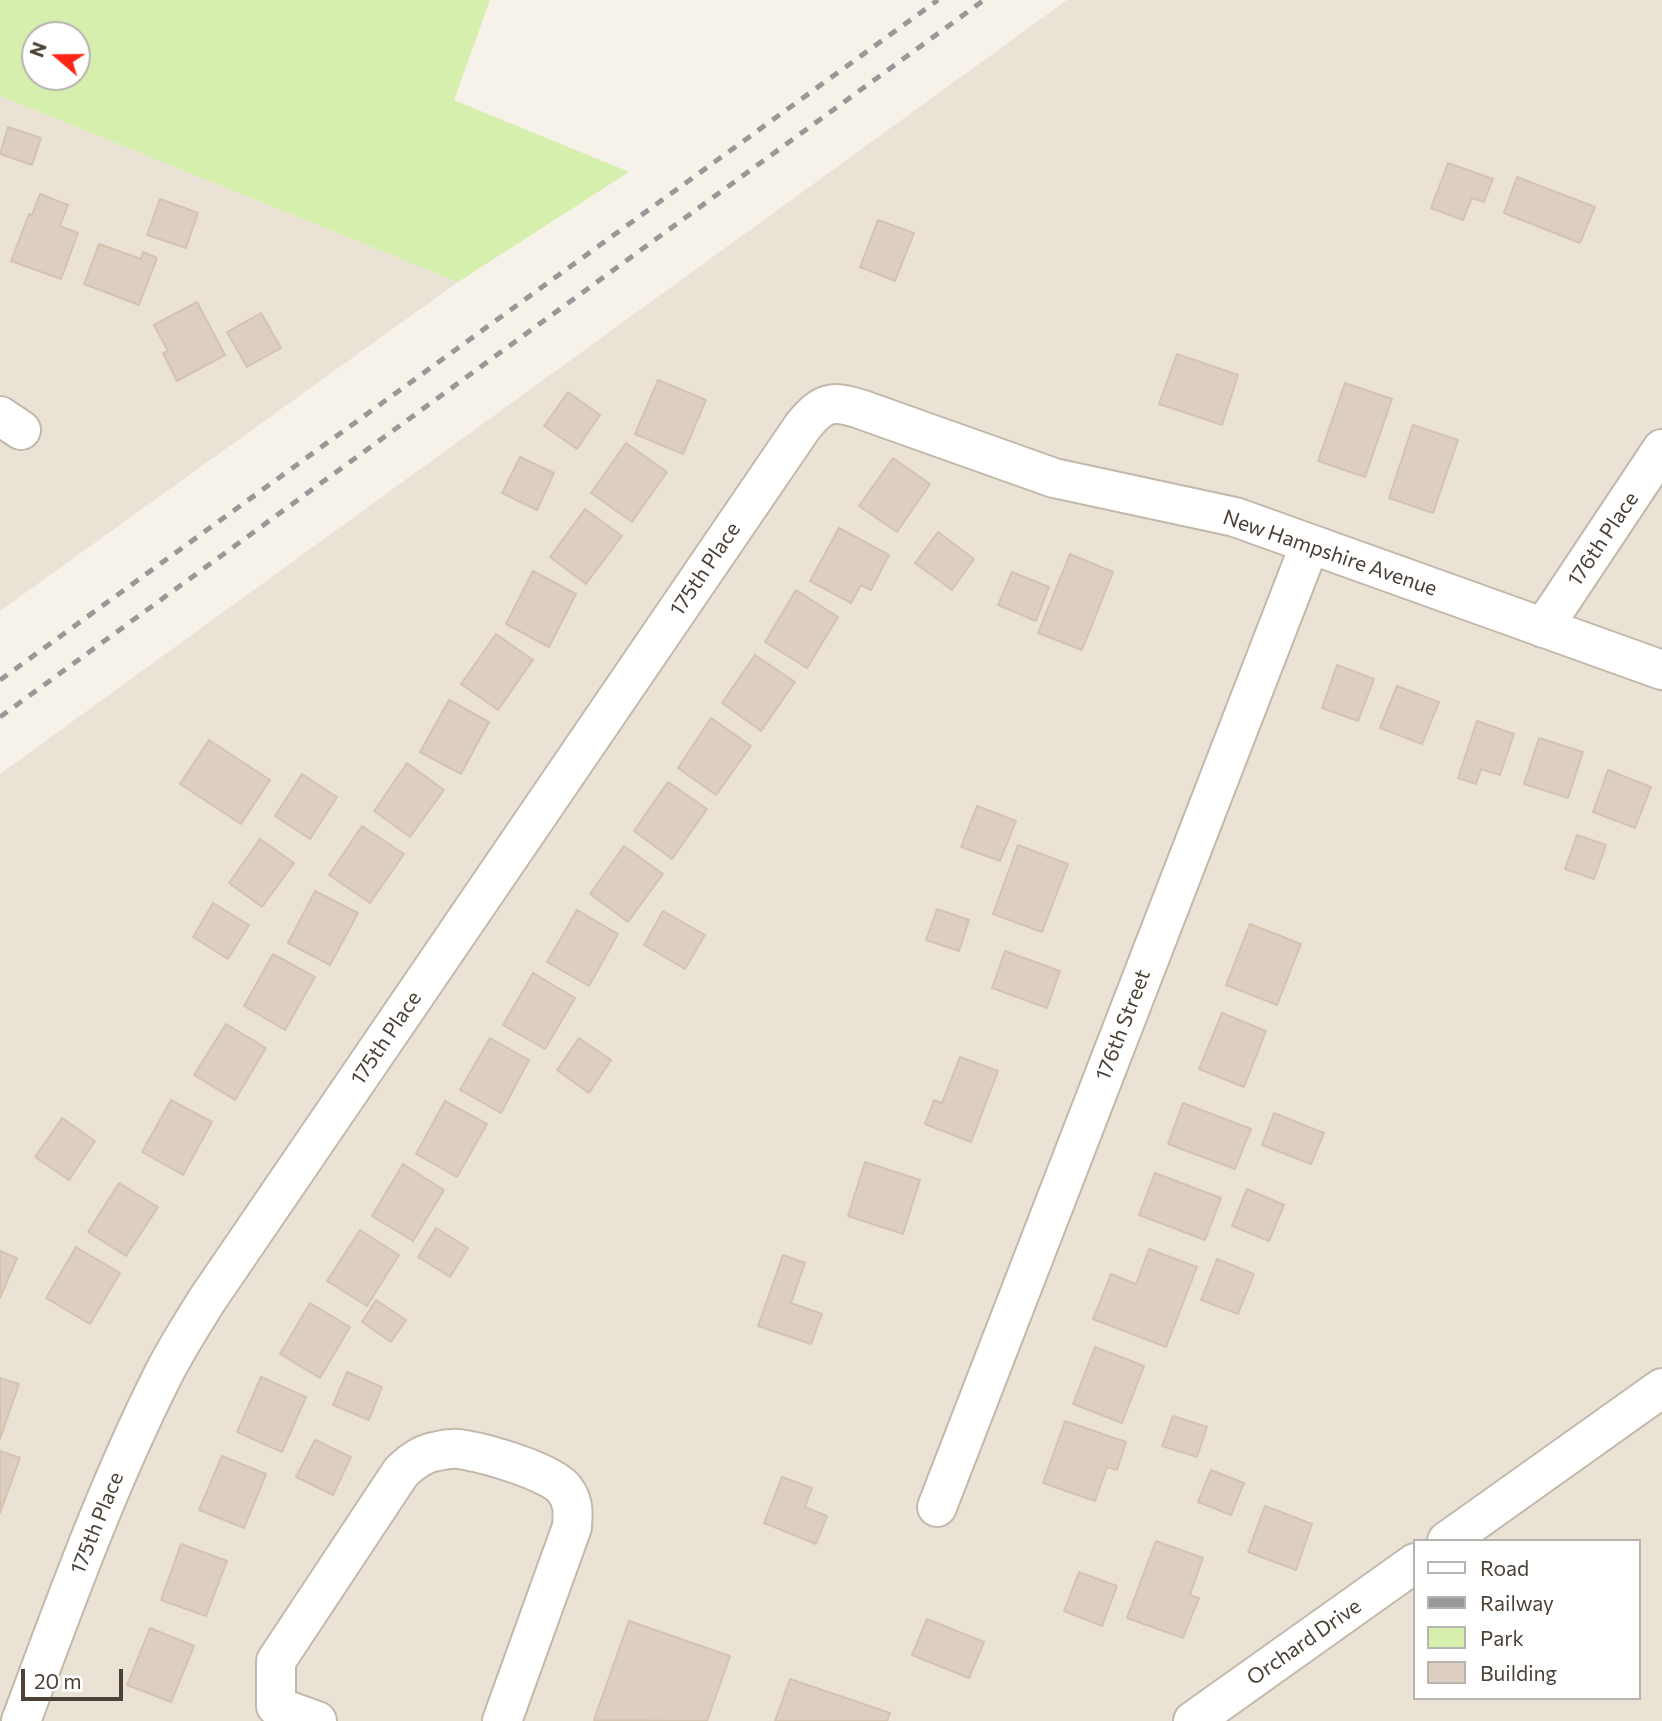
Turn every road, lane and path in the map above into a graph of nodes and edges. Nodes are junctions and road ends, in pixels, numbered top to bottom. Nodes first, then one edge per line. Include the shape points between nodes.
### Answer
1 (833, 403) joint
2 (1662, 449) edge
3 (1310, 544) junction
4 (1543, 628) junction
5 (1662, 670) edge
6 (1662, 1388) edge
7 (937, 1507) dead end
8 (1450, 1539) edge
9 (1414, 1564) edge
10 (21, 1721) edge
11 (317, 1721) edge
12 (502, 1721) edge
13 (1193, 1721) edge

1 - 3 street, New Hampshire Avenue via 1054,478 1235,517
1 - 10 street, 175th Place via 814,413 803,426 206,1300 162,1376 128,1449
2 - 4 street, 176th Place
3 - 4 street, New Hampshire Avenue
3 - 7 street, 176th Street
4 - 5 street, New Hampshire Avenue
6 - 8 street
9 - 13 street, Orchard Drive
11 - 12 street via 276,1706 276,1661 401,1472 419,1457 450,1449 464,1449 544,1474 557,1481 574,1508 572,1527

